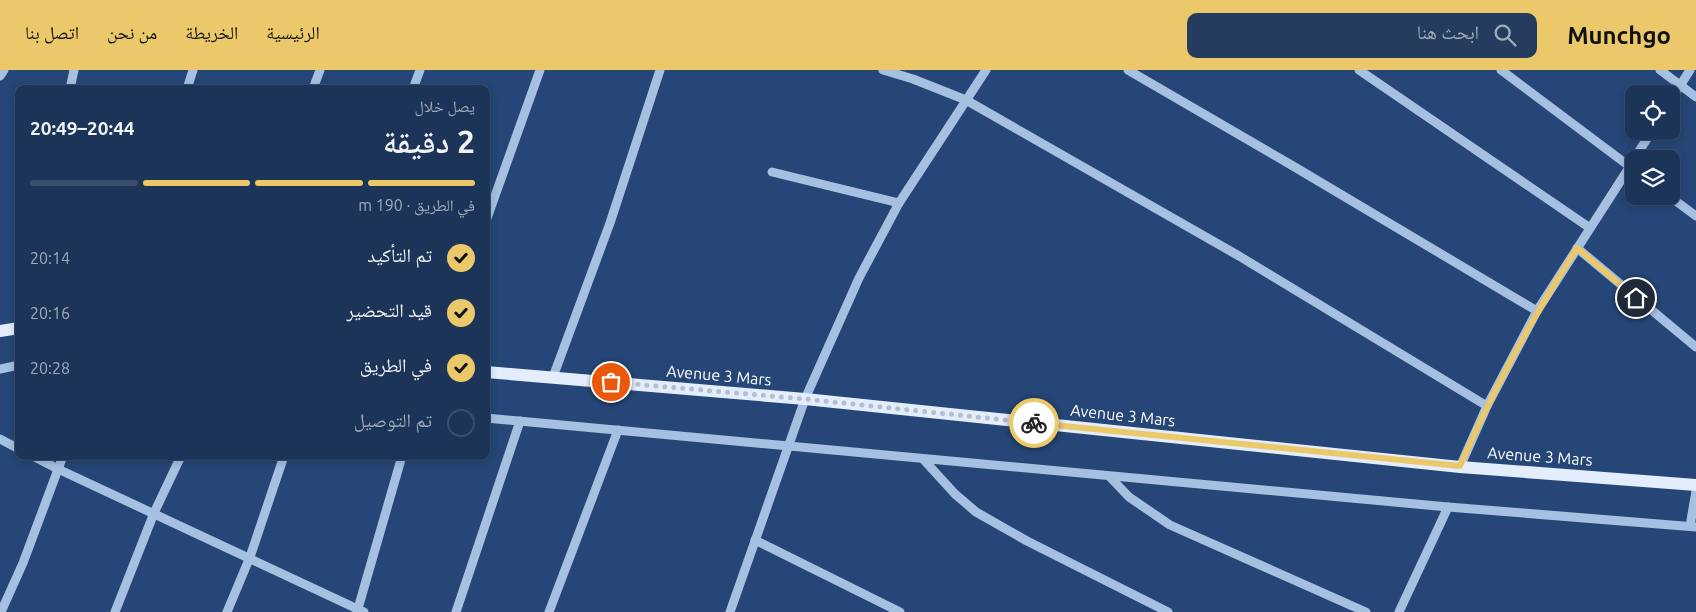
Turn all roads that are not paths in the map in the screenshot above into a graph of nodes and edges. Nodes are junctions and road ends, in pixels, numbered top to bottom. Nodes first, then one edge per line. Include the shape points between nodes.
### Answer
1 (4, 70) edge
2 (74, 70) edge
3 (193, 70) edge
4 (320, 70) edge
5 (420, 70) edge
6 (540, 70) edge
7 (660, 70) edge
8 (883, 70) edge
9 (986, 70) edge
10 (1128, 70) edge
11 (1359, 70) edge
12 (1501, 70) edge
13 (1660, 70) edge
14 (1690, 70) edge
15 (0, 76) edge
16 (71, 85) edge
17 (188, 85) edge
18 (314, 85) edge
19 (414, 85) edge
20 (1681, 86) junction
21 (1696, 97) edge
22 (966, 100) junction
23 (1625, 158) edge
24 (772, 172) dead end
25 (1625, 176) edge
26 (899, 203) junction
27 (1680, 204) edge
28 (490, 210) edge
29 (1696, 216) edge
30 (1590, 228) junction
31 (1577, 248) junction
32 (1537, 311) junction
33 (15, 329) edge
34 (0, 331) edge
35 (1696, 347) edge
36 (15, 366) edge
37 (0, 369) edge
38 (490, 372) edge
39 (553, 377) junction
40 (805, 399) junction
41 (1487, 406) junction
42 (490, 418) edge
43 (520, 421) junction
44 (618, 430) junction
45 (0, 439) edge
46 (15, 447) edge
47 (788, 447) junction
48 (923, 459) junction
49 (41, 460) edge
50 (61, 460) edge
51 (179, 460) edge
52 (283, 460) edge
53 (401, 460) edge
54 (1460, 466) junction
55 (58, 469) junction
56 (1110, 476) junction
57 (1696, 485) edge
58 (1696, 491) edge
59 (1448, 507) junction
60 (154, 514) junction
61 (1693, 526) edge
62 (755, 540) junction
63 (250, 557) junction
64 (359, 611) edge
65 (0, 612) edge
66 (115, 612) edge
67 (227, 612) edge
68 (456, 612) edge
69 (549, 612) edge
70 (730, 612) edge
71 (900, 612) edge
72 (1168, 612) edge
73 (1366, 612) edge
74 (1399, 612) edge

1 - 15 street
2 - 16 street
3 - 17 street
4 - 18 street
5 - 19 street
6 - 28 street
7 - 39 street via 610,223
8 - 22 street
9 - 22 street
10 - 32 street
11 - 30 street
12 - 23 street
13 - 20 street
14 - 20 street
20 - 21 street
22 - 26 street
22 - 41 street via 1239,256
24 - 26 street
25 - 30 street
26 - 40 street via 859,278
27 - 29 street
30 - 31 street
31 - 32 street
31 - 35 street
32 - 41 street
33 - 34 main road
36 - 37 street
38 - 39 main road, Avenue 3 Mars
39 - 40 main road, Avenue 3 Mars
40 - 47 street
40 - 54 main road, Avenue 3 Mars
41 - 54 street
42 - 43 street
43 - 44 street
43 - 68 street
44 - 47 street
44 - 69 street
45 - 46 street
47 - 48 street
47 - 62 street
48 - 56 street
48 - 72 street via 976,512
49 - 55 street
50 - 55 street
51 - 60 street
52 - 63 street
53 - 64 street
54 - 57 main road, Avenue 3 Mars
55 - 60 street
55 - 65 street via 23,563
56 - 59 street
56 - 73 street via 1129,497 1170,525
58 - 61 street
59 - 61 street
59 - 74 street
60 - 63 street
60 - 66 street
62 - 70 street
62 - 71 street
63 - 64 street
63 - 67 street

